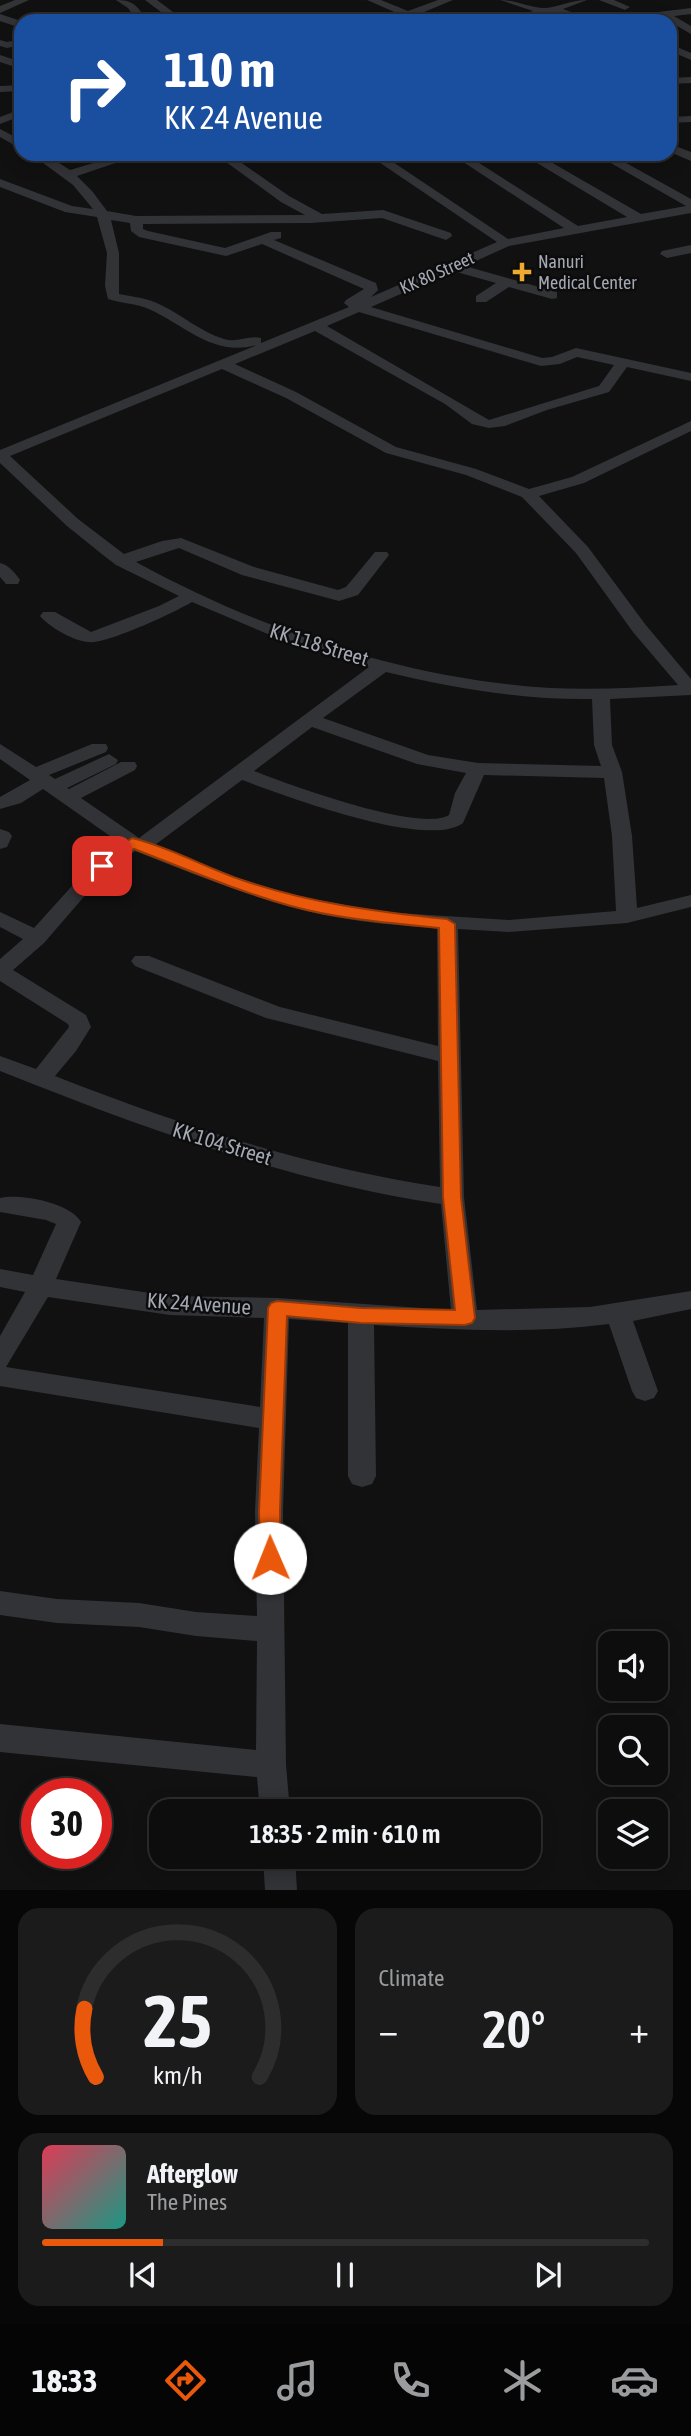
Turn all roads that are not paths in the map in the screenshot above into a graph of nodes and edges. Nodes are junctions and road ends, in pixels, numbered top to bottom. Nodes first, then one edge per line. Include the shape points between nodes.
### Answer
1 (24, 0) edge
2 (121, 0) edge
3 (150, 0) edge
4 (372, 0) edge
5 (449, 0) edge
6 (505, 0) edge
7 (582, 0) edge
8 (604, 0) edge
9 (667, 0) edge
10 (625, 7) dead end
11 (550, 10) junction
12 (689, 12) edge
13 (138, 14) edge
14 (170, 14) edge
15 (409, 14) joint
16 (535, 14) edge
17 (565, 14) edge
18 (664, 14) edge
19 (1, 16) edge
20 (49, 161) edge
21 (113, 161) edge
22 (231, 161) edge
23 (383, 161) edge
24 (468, 161) edge
25 (540, 161) edge
26 (613, 161) edge
27 (71, 174) junction
28 (0, 183) edge
29 (691, 206) edge
30 (104, 216) junction
31 (638, 218) junction
32 (316, 219) junction
33 (136, 220) junction
34 (575, 229) junction
35 (446, 236) dead end
36 (264, 240) junction
37 (506, 243) junction
38 (691, 249) edge
39 (667, 254) dead end
40 (451, 266) junction
41 (507, 282) junction
42 (552, 295) dead end
43 (481, 299) dead end
44 (359, 308) junction
45 (316, 326) junction
46 (624, 361) junction
47 (222, 364) junction
48 (691, 377) edge
49 (691, 425) edge
50 (0, 455) edge
51 (528, 494) junction
52 (381, 555) dead end
53 (122, 561) junction
54 (191, 596) junction
55 (49, 617) dead end
56 (383, 665) junction
57 (691, 690) edge
58 (601, 694) junction
59 (308, 719) junction
60 (3, 757) edge
61 (478, 769) junction
62 (613, 772) junction
63 (242, 773) junction
64 (49, 785) junction
65 (0, 803) edge
66 (0, 835) edge
67 (0, 843) edge
68 (137, 844) junction
69 (689, 906) edge
70 (627, 917) junction
71 (0, 918) edge
72 (447, 924) junction
73 (37, 938) junction
74 (142, 961) dead end
75 (0, 971) edge
76 (449, 1056) junction
77 (0, 1063) edge
78 (40, 1079) junction
79 (452, 1197) junction
80 (5, 1205) dead end
81 (0, 1278) edge
82 (41, 1286) junction
83 (691, 1300) edge
84 (277, 1308) junction
85 (618, 1314) junction
86 (361, 1315) junction
87 (465, 1318) junction
88 (0, 1359) edge
89 (0, 1376) edge
90 (645, 1391) dead end
91 (273, 1420) junction
92 (362, 1476) dead end
93 (0, 1602) edge
94 (272, 1629) junction
95 (0, 1738) edge
96 (271, 1765) junction
97 (274, 1799) edge
98 (280, 1869) edge
99 (281, 1890) edge

1 - 19 street
2 - 13 street
3 - 14 street
4 - 15 street
5 - 15 street
6 - 11 street
7 - 11 street
8 - 10 street
9 - 12 street
11 - 16 street
11 - 17 street
12 - 18 street
20 - 27 street
21 - 27 street
22 - 32 street
23 - 37 street, KK 80 Street
24 - 34 street
25 - 31 street
26 - 29 street
27 - 30 street
28 - 30 street via 69,209
29 - 31 street
30 - 33 street
30 - 36 street via 112,249 113,296 140,301 233,346 247,345 371,290 363,280
31 - 34 street
32 - 33 street
32 - 35 street via 383,214
32 - 36 street
33 - 36 street via 137,231 144,234 220,251
34 - 37 street
37 - 40 street, KK 80 Street
38 - 39 street
40 - 41 street
40 - 44 street, KK 80 Street
41 - 42 street
41 - 43 street
44 - 45 street, KK 80 Street
44 - 46 street via 541,362 576,352
45 - 46 street via 489,424 604,389
45 - 47 street, KK 80 Street
46 - 48 street
47 - 50 street, KK 80 Street
47 - 51 street via 291,395 391,450 471,472
49 - 51 street via 578,480
50 - 53 street, KK 118 Street via 67,519
51 - 57 street via 582,550
52 - 53 street via 352,591 339,596 248,571 181,543
53 - 54 street, KK 118 Street
54 - 55 street via 92,637
54 - 56 street, KK 118 Street via 260,627
56 - 58 street, KK 118 Street via 527,691
56 - 59 street
57 - 58 street, KK 118 Street
58 - 62 street via 603,745
59 - 61 street via 424,760
59 - 63 street
60 - 64 street
61 - 62 street
61 - 63 street via 464,793 459,816 451,823 433,825 341,807
62 - 70 street
63 - 68 street
64 - 64 street via 112,758
64 - 65 street
64 - 68 street
66 - 67 street
68 - 72 street via 295,902
68 - 73 street via 76,892
69 - 70 street
70 - 72 street via 509,926
71 - 73 street
72 - 76 street
73 - 75 street
74 - 76 street via 274,1013
75 - 78 street via 78,1020 80,1027
76 - 79 street
77 - 78 street, KK 104 Street
78 - 79 street, KK 104 Street via 145,1119 303,1169 386,1189
79 - 87 street
80 - 82 street via 64,1217 69,1222
81 - 82 street, KK 24 Avenue
82 - 84 street, KK 24 Avenue via 192,1307
82 - 88 street
83 - 85 street, KK 24 Avenue
84 - 86 street, KK 24 Avenue
84 - 91 street
85 - 87 street, KK 24 Avenue
85 - 90 street
86 - 87 street, KK 24 Avenue
86 - 92 street
89 - 91 street
91 - 94 street via 269,1511
93 - 94 street
94 - 96 street
95 - 96 street
96 - 97 street
98 - 99 street

